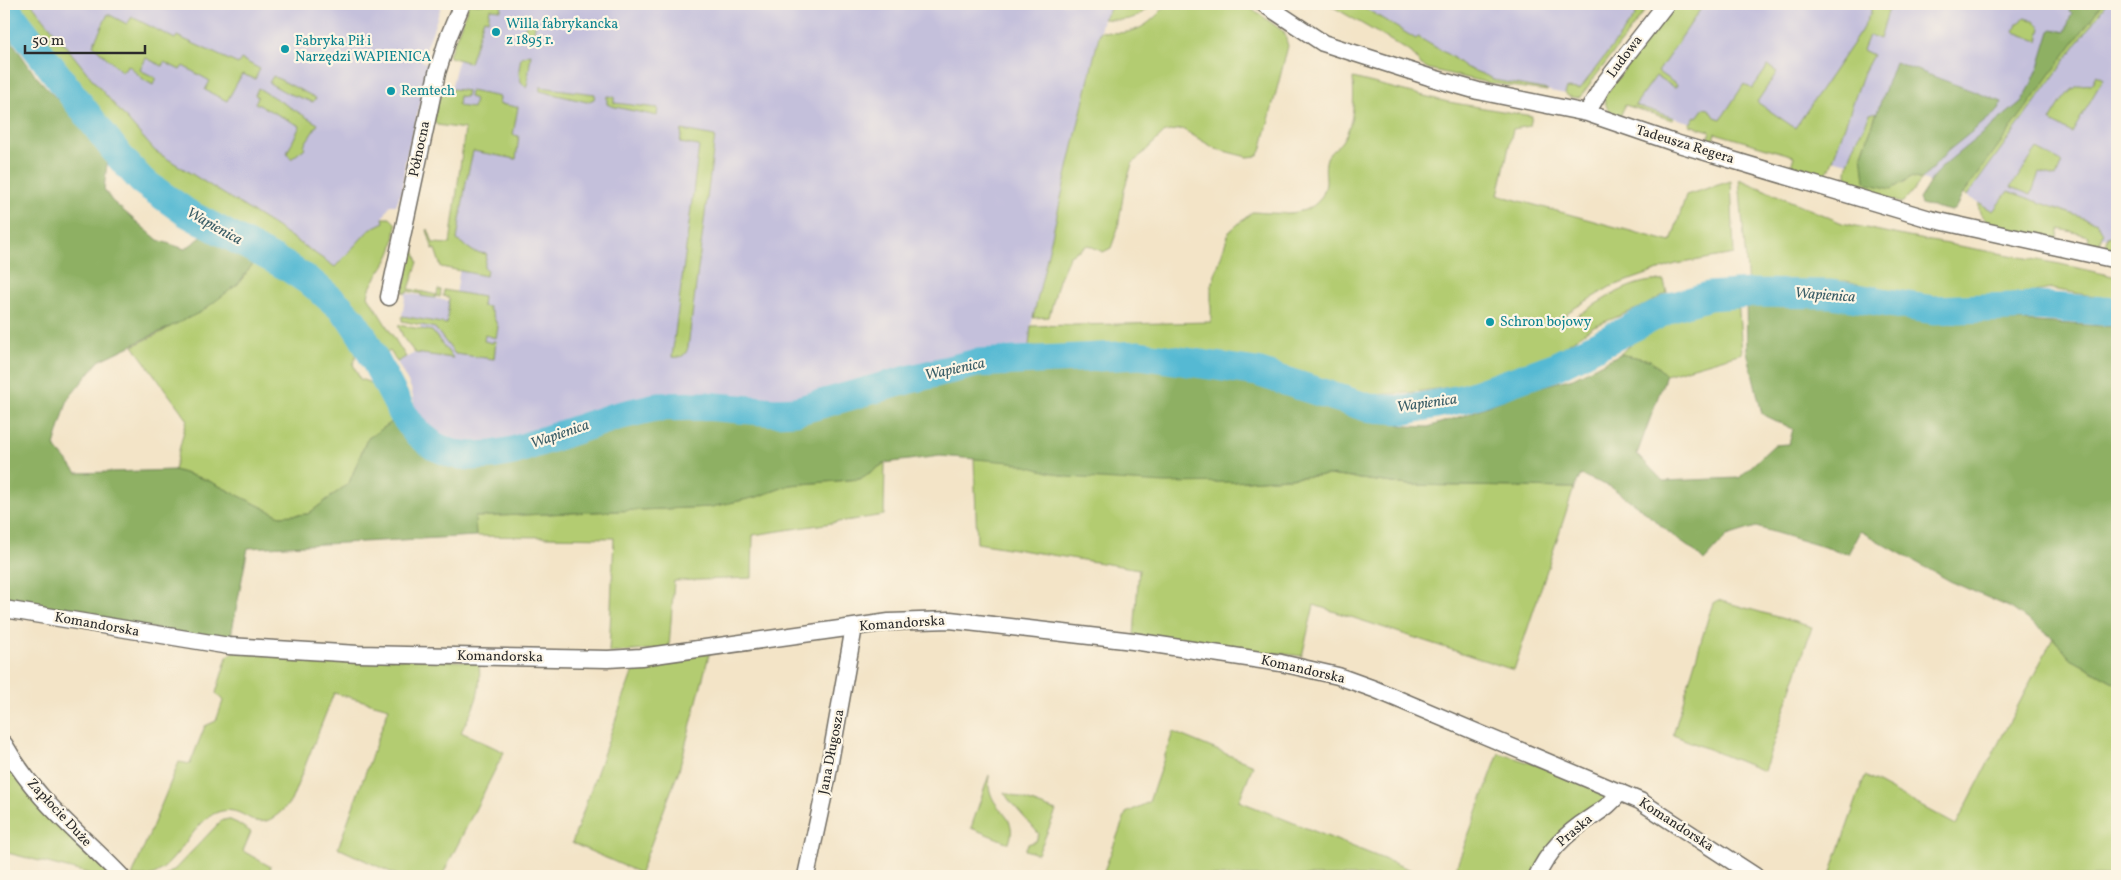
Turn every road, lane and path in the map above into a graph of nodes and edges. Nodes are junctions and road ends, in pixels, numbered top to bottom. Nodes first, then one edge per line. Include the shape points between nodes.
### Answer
1 (462, 4) edge
2 (1264, 4) edge
3 (1666, 4) edge
4 (1587, 113) junction
5 (2117, 260) edge
6 (389, 297) dead end
7 (4, 609) edge
8 (854, 627) junction
9 (4, 744) edge
10 (1620, 792) junction
11 (121, 876) edge
12 (806, 876) edge
13 (1537, 876) edge
14 (1755, 876) edge

1 - 6 street, Północna via 437,73
2 - 4 street, Tadeusza Regera via 1310,36 1342,51 1478,91
3 - 4 street, Ludowa via 1604,85
4 - 5 street, Tadeusza Regera via 1672,142 1930,219
7 - 8 street, Komandorska via 229,646 358,654 631,658
8 - 10 street, Komandorska via 950,620 1281,663 1338,676 1374,689
8 - 12 street, Jana Długosza
9 - 11 street, Zapłocie Duże via 42,800
10 - 13 street, Praska via 1613,802 1562,840
10 - 14 street, Komandorska via 1640,801

